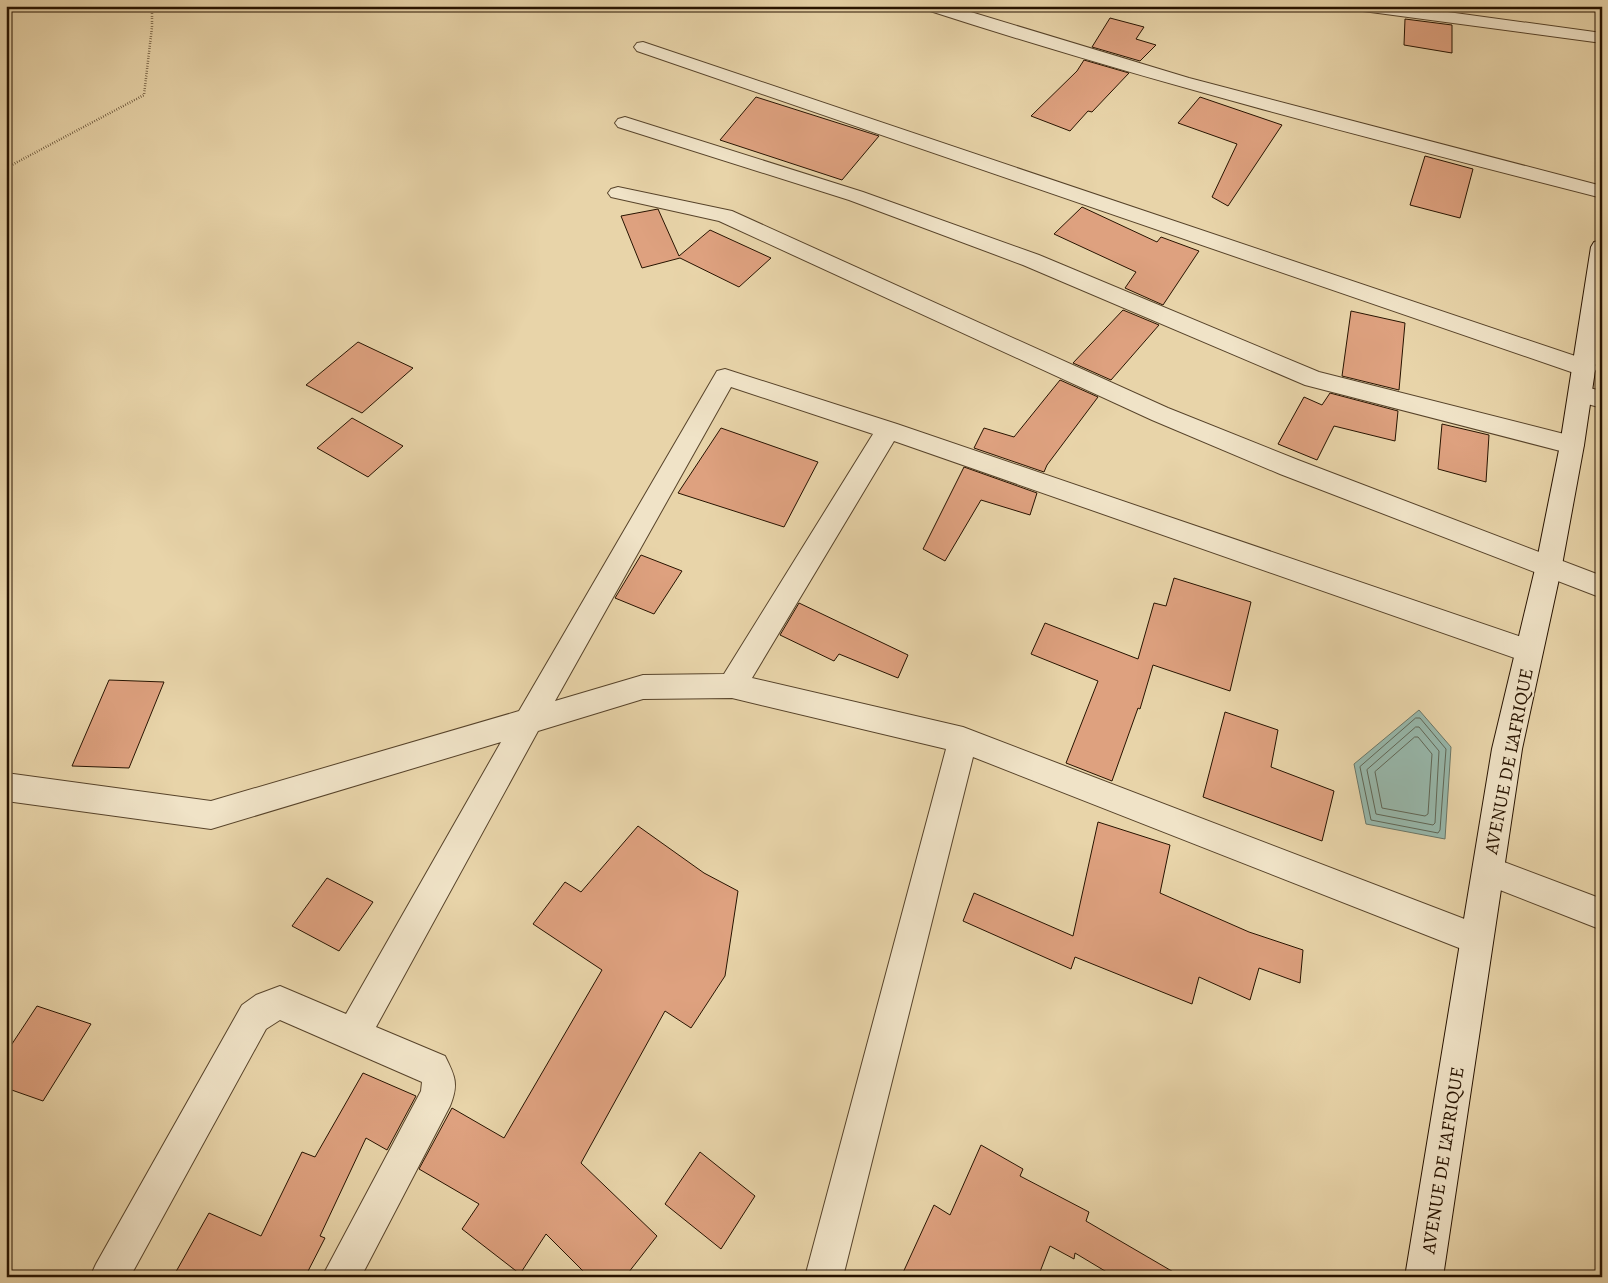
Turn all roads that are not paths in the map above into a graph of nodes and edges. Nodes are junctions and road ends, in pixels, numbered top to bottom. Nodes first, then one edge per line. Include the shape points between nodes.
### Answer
1 (933, 6) edge
2 (1363, 6) edge
3 (1602, 38) edge
4 (643, 47) dead end
5 (625, 123) dead end
6 (618, 192) dead end
7 (1602, 192) edge
8 (1602, 246) edge
9 (1589, 387) edge
10 (888, 430) junction
11 (1572, 445) junction
12 (1549, 565) junction
13 (1602, 587) edge
14 (1530, 651) junction
15 (732, 686) junction
16 (529, 720) junction
17 (963, 740) junction
18 (6, 787) edge
19 (1488, 871) junction
20 (1602, 915) edge
21 (1477, 939) junction
22 (353, 1034) junction
23 (108, 1277) edge
24 (341, 1277) edge
25 (824, 1277) edge
26 (1424, 1277) edge

1 - 7 street via 1173,81
2 - 3 street
4 - 9 street
5 - 11 street via 856,196 1031,260 1314,379
6 - 12 street via 725,216 1160,414 1289,467
8 - 9 street, AVENUE DE L'AFRIQUE
9 - 11 street, AVENUE DE L'AFRIQUE
10 - 14 street
10 - 15 street
10 - 16 street via 725,377
11 - 12 street, AVENUE DE L'AFRIQUE
12 - 13 street
12 - 14 street, AVENUE DE L'AFRIQUE
14 - 19 street, AVENUE DE L'AFRIQUE via 1507,749
15 - 16 street via 643,687
15 - 17 street
16 - 18 street via 211,815
16 - 22 street
17 - 21 street
17 - 25 street
19 - 20 street
19 - 21 street, AVENUE DE L'AFRIQUE
21 - 26 street, AVENUE DE L'AFRIQUE
22 - 23 street via 280,1003 254,1017
22 - 24 street via 433,1068 439,1080 438,1094

